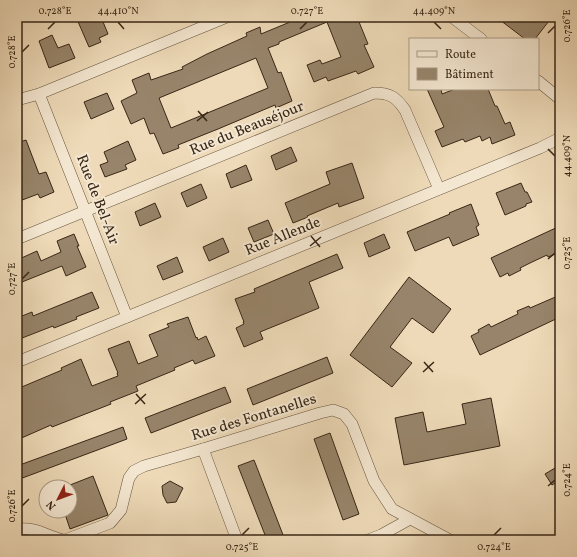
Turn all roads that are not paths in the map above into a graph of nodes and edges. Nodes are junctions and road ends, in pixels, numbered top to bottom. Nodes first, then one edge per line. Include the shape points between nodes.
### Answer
1 (226, 17) edge
2 (452, 17) edge
3 (481, 38) edge
4 (539, 82) edge
5 (40, 94) junction
6 (560, 99) edge
7 (17, 100) edge
8 (560, 138) edge
9 (439, 189) junction
10 (86, 211) junction
11 (17, 240) edge
12 (127, 317) junction
13 (17, 362) edge
14 (203, 449) junction
15 (410, 519) junction
16 (17, 529) edge
17 (65, 540) edge
18 (237, 540) edge
19 (368, 540) edge
20 (450, 540) edge

1 - 5 street
2 - 3 street
4 - 6 street
5 - 7 street
5 - 10 street, Rue de Bel-Air
8 - 9 street, Rue Allende
9 - 10 street, Rue du Beauséjour via 399,101 384,93 374,93
9 - 12 street, Rue Allende
10 - 11 street, Rue du Beauséjour
10 - 12 street, Rue de Bel-Air
12 - 13 street, Rue Allende
14 - 15 street, Rue des Fontanelles via 333,410 344,414 352,424 374,481 392,509
14 - 17 street, Rue des Fontanelles via 134,471 127,483 121,510 110,523
14 - 18 street
15 - 19 street
15 - 20 street, Rue des Fontanelles
16 - 17 street, Rue des Fontanelles via 36,529

